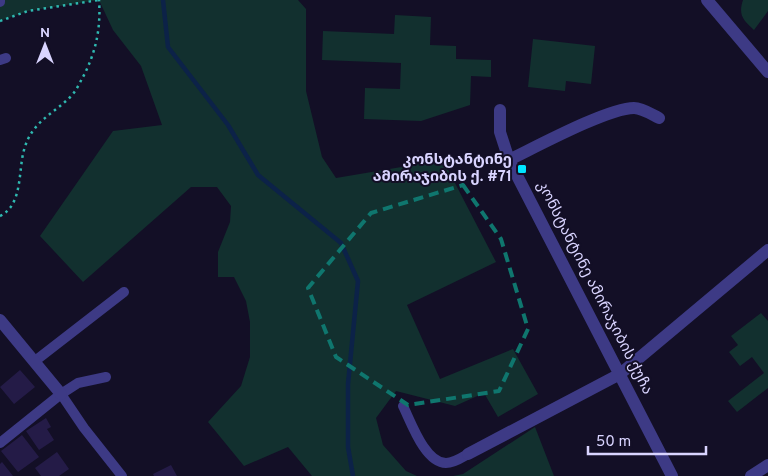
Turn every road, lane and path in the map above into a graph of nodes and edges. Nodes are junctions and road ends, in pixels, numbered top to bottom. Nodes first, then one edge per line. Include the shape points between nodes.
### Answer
1 (99, 0) edge
2 (707, 0) edge
3 (0, 21) edge
4 (768, 72) edge
5 (500, 110) dead end
6 (659, 118) dead end
7 (509, 160) junction
8 (0, 216) edge
9 (768, 250) edge
10 (124, 292) dead end
11 (0, 320) edge
12 (35, 361) junction
13 (620, 374) junction
14 (106, 377) dead end
15 (61, 394) junction
16 (403, 406) dead end
17 (0, 443) edge
18 (468, 454) joint
19 (768, 464) edge
20 (122, 476) edge
21 (672, 476) edge
22 (751, 476) edge

1 - 3 path via 28,11
1 - 8 path via 99,33 92,59 74,93 49,112 32,131 24,149 15,200
2 - 4 street
5 - 7 street, კონსტანტინე ამირაჯიბის ქუჩა via 500,132
6 - 7 street via 634,108 616,113
7 - 13 street, კონსტანტინე ამირაჯიბის ქუჩა
9 - 13 street
10 - 12 lane
11 - 12 street
12 - 15 street
13 - 18 street
13 - 21 street, კონსტანტინე ამირაჯიბის ქუჩა
14 - 15 lane via 78,383
15 - 17 lane
15 - 20 lane
16 - 18 lane via 428,455 446,463
19 - 22 street

